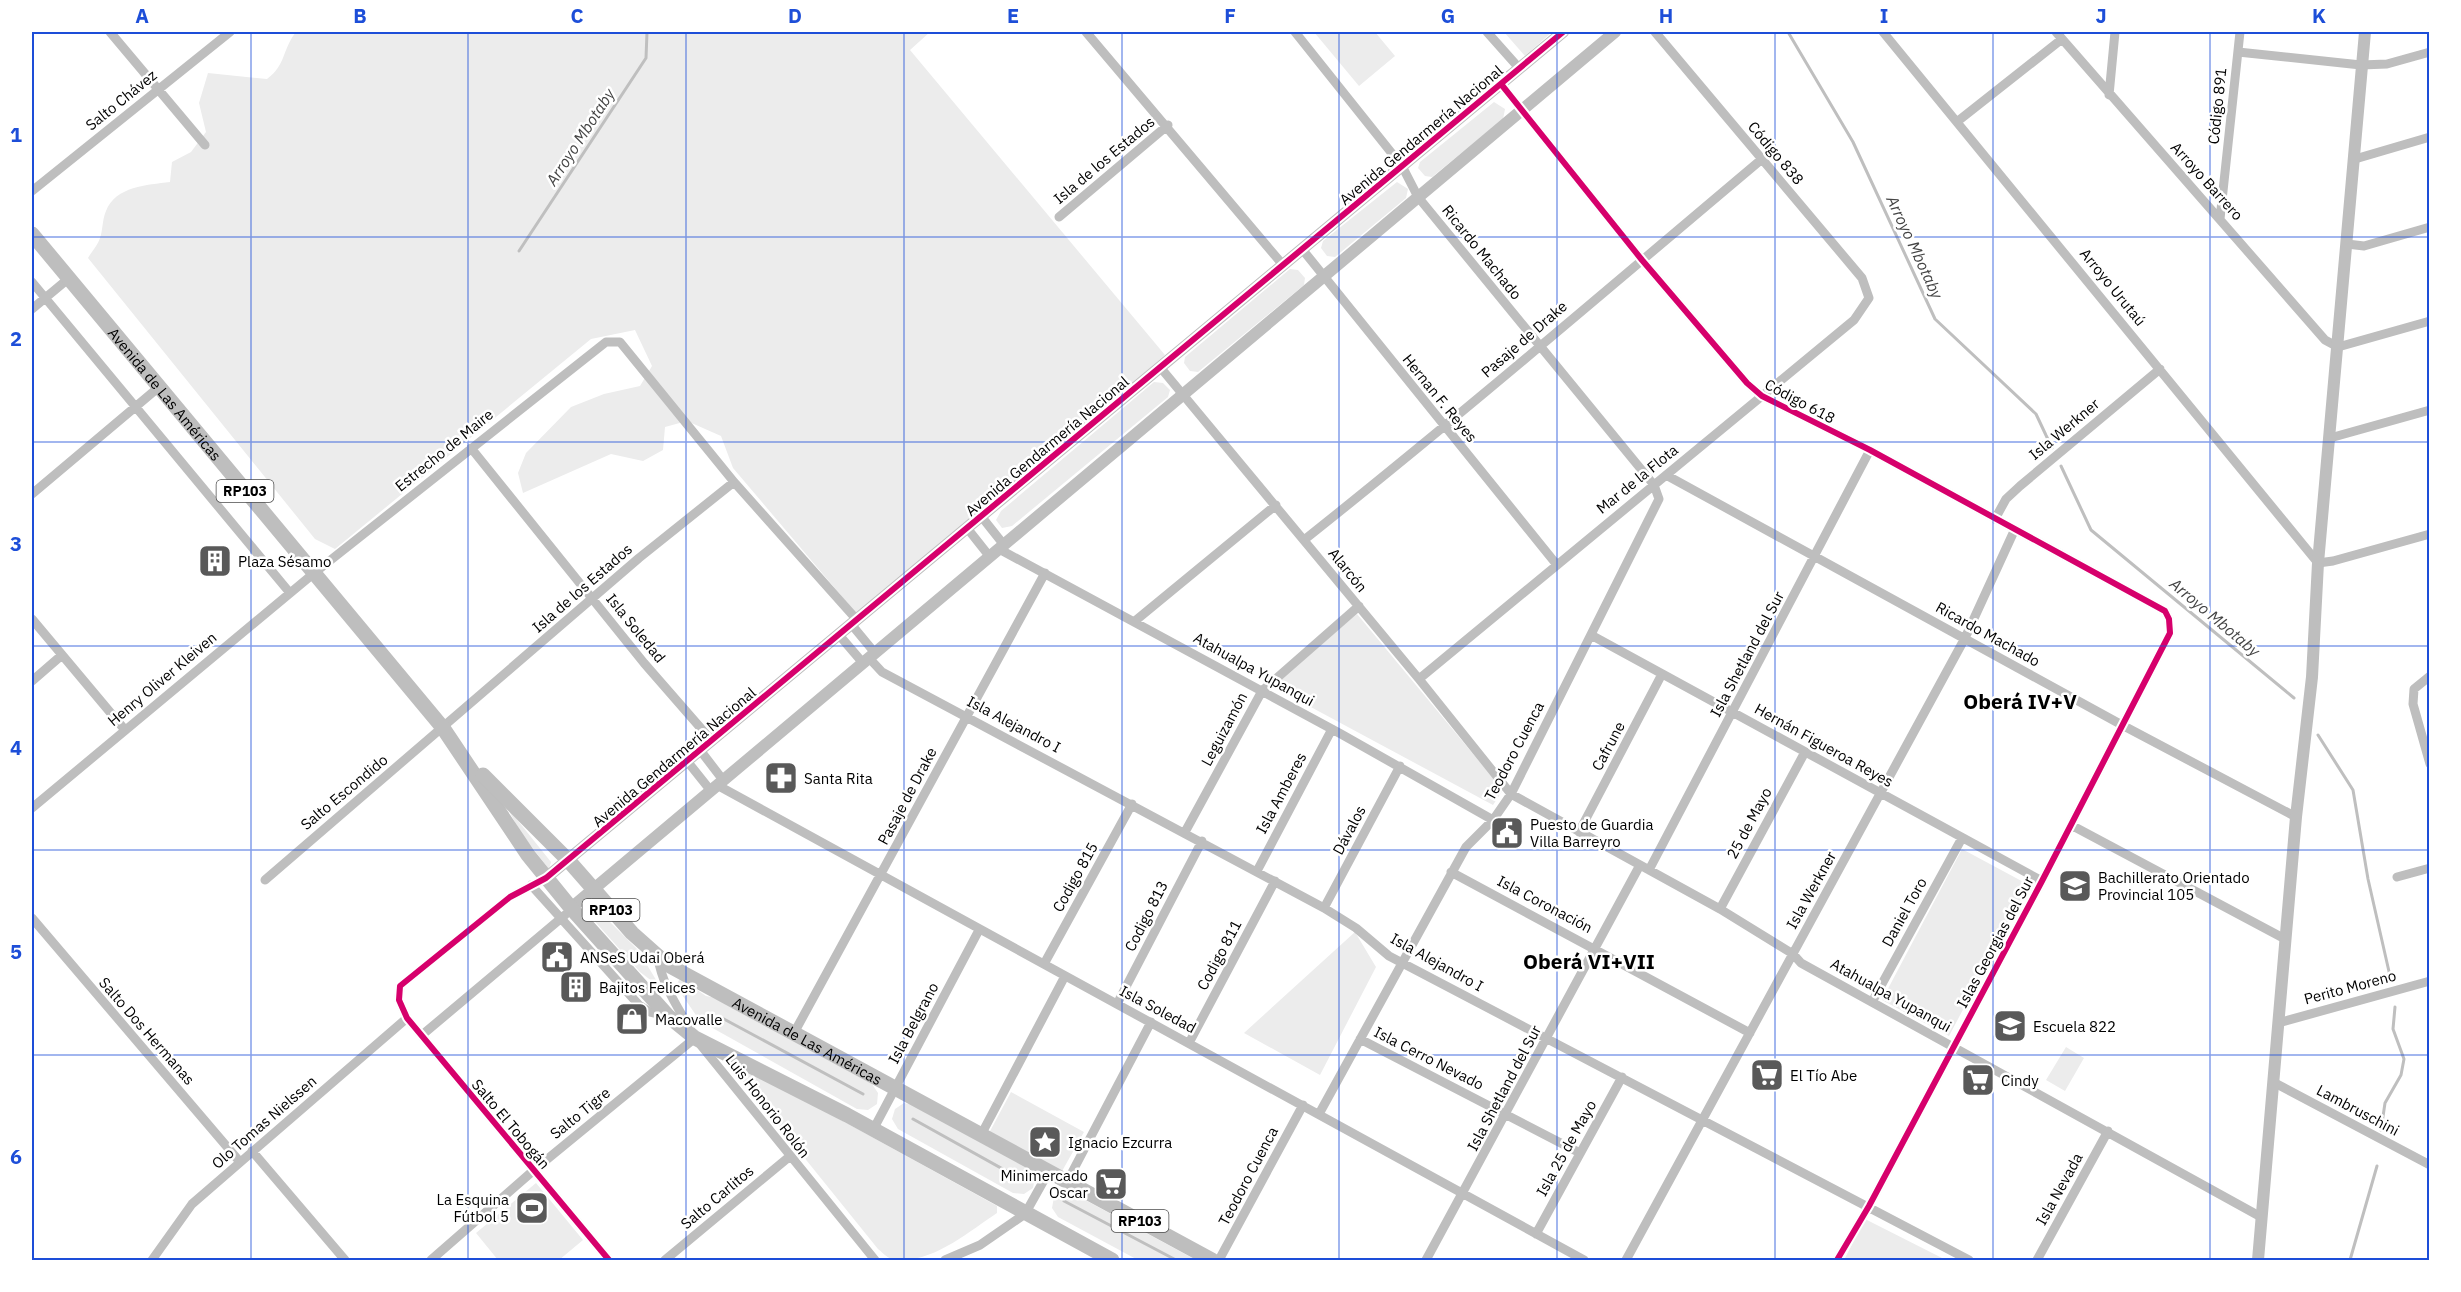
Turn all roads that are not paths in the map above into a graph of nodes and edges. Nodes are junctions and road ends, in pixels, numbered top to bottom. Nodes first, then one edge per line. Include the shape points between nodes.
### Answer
1 (110, 32) edge
2 (230, 32) edge
3 (1086, 32) edge
4 (1295, 32) edge
5 (1487, 32) edge
6 (1563, 32) edge
7 (1615, 32) edge
8 (1655, 32) edge
9 (1883, 32) edge
10 (2115, 32) edge
11 (2240, 32) edge
12 (2365, 32) edge
13 (2059, 35) edge
14 (2238, 52) junction
15 (2430, 52) edge
16 (2361, 64) junction
17 (1519, 68) junction
18 (1501, 84) junction
19 (159, 88) junction
20 (2109, 95) junction
21 (1521, 111) junction
22 (1958, 121) junction
23 (1168, 125) junction
24 (2430, 137) edge
25 (205, 145) dead end
26 (1762, 159) junction
27 (2355, 159) junction
28 (1402, 166) junction
29 (32, 191) edge
30 (1418, 197) junction
31 (1059, 217) dead end
32 (2220, 219) junction
33 (2430, 227) edge
34 (32, 234) edge
35 (2347, 244) junction
36 (1302, 249) junction
37 (1642, 260) junction
38 (1283, 265) junction
39 (1324, 278) junction
40 (68, 279) junction
41 (32, 282) edge
42 (45, 298) junction
43 (1869, 298) joint
44 (32, 309) edge
45 (2430, 321) edge
46 (1539, 345) junction
47 (2338, 347) junction
48 (1160, 367) junction
49 (2160, 369) junction
50 (159, 387) junction
51 (1184, 394) junction
52 (1762, 396) junction
53 (135, 407) junction
54 (2430, 410) edge
55 (1445, 428) junction
56 (2330, 438) junction
57 (471, 448) junction
58 (1870, 450) junction
59 (1666, 475) junction
60 (734, 482) junction
61 (1654, 485) junction
62 (32, 494) edge
63 (1276, 506) junction
64 (981, 516) junction
65 (1995, 519) junction
66 (968, 528) junction
67 (2015, 530) junction
68 (2430, 534) edge
69 (1304, 540) junction
70 (997, 550) junction
71 (1815, 556) junction
72 (2318, 563) junction
73 (1557, 565) junction
74 (1045, 573) junction
75 (313, 574) junction
76 (290, 593) junction
77 (592, 598) junction
78 (1359, 606) junction
79 (32, 619) edge
80 (1135, 621) junction
81 (854, 622) junction
82 (2170, 633) joint
83 (1591, 634) junction
84 (839, 635) junction
85 (1965, 638) junction
86 (62, 656) junction
87 (869, 658) junction
88 (1662, 674) junction
89 (2430, 676) edge
90 (1419, 679) junction
91 (32, 681) edge
92 (1262, 691) junction
93 (1734, 713) junction
94 (967, 716) junction
95 (2122, 725) junction
96 (443, 728) junction
97 (1332, 729) junction
98 (125, 730) junction
99 (712, 741) junction
100 (458, 748) junction
101 (700, 750) junction
102 (1805, 752) junction
103 (687, 761) junction
104 (2430, 764) edge
105 (1400, 766) junction
106 (717, 785) junction
107 (1511, 794) junction
108 (1882, 794) junction
109 (1132, 804) junction
110 (32, 808) edge
111 (2296, 817) junction
112 (1493, 820) junction
113 (2071, 825) junction
114 (1185, 832) junction
115 (1579, 832) junction
116 (1962, 838) junction
117 (1202, 842) junction
118 (568, 861) junction
119 (1645, 867) junction
120 (2430, 868) edge
121 (1257, 871) junction
122 (1451, 873) junction
123 (881, 875) junction
124 (2397, 877) dead end
125 (546, 878) junction
126 (265, 880) dead end
127 (1275, 881) junction
128 (2042, 881) junction
129 (531, 885) junction
130 (592, 891) junction
131 (1324, 908) junction
132 (1720, 909) junction
133 (566, 914) junction
134 (32, 918) edge
135 (979, 930) junction
136 (2285, 939) junction
137 (1596, 948) junction
138 (1793, 954) junction
139 (658, 958) junction
140 (1402, 962) junction
141 (1044, 964) junction
142 (1065, 976) junction
143 (2430, 981) edge
144 (1872, 1002) junction
145 (1118, 1004) junction
146 (668, 1016) junction
147 (408, 1018) junction
148 (685, 1020) junction
149 (1151, 1022) junction
150 (2278, 1023) junction
151 (794, 1033) junction
152 (1750, 1033) junction
153 (422, 1035) junction
154 (695, 1038) junction
155 (1360, 1039) junction
156 (1548, 1039) junction
157 (1189, 1042) junction
158 (1953, 1046) junction
159 (1622, 1077) junction
160 (2273, 1082) junction
161 (895, 1088) junction
162 (1303, 1105) junction
163 (1318, 1114) junction
164 (1507, 1115) junction
165 (1703, 1119) junction
166 (873, 1130) junction
167 (2108, 1131) junction
168 (981, 1135) junction
169 (252, 1151) junction
170 (1580, 1153) junction
171 (789, 1157) junction
172 (240, 1162) junction
173 (2430, 1165) edge
174 (534, 1170) junction
175 (1048, 1173) junction
176 (1067, 1182) junction
177 (1464, 1195) junction
178 (1869, 1206) junction
179 (1025, 1214) junction
180 (2260, 1217) junction
181 (1536, 1234) junction
182 (152, 1260) edge
183 (345, 1260) edge
184 (431, 1260) edge
185 (609, 1260) edge
186 (665, 1260) edge
187 (875, 1260) edge
188 (945, 1260) edge
189 (1112, 1260) edge
190 (1212, 1260) edge
191 (1219, 1260) edge
192 (1426, 1260) edge
193 (1584, 1260) edge
194 (1626, 1260) edge
195 (1837, 1260) edge
196 (1969, 1260) edge
197 (2037, 1260) edge
198 (2258, 1260) edge

1 - 19 street
2 - 19 street, Salto Chávez
3 - 23 street
4 - 28 street, Ricardo Machado
5 - 17 street
6 - 17 street, Avenida Gendarmería Nacional
7 - 21 street
8 - 26 street, Código 838
9 - 22 street, Arroyo Urutaú
10 - 20 street
11 - 14 street, Código 891
12 - 16 street
13 - 20 street, Arroyo Barrero
13 - 22 street
14 - 16 street
14 - 32 street, Código 891
15 - 16 street via 2387,64
16 - 27 street
17 - 18 street, Avenida Gendarmería Nacional
18 - 21 street, Código 618
18 - 28 street, Avenida Gendarmería Nacional
19 - 25 street
19 - 29 street, Salto Chávez
20 - 32 street, Arroyo Barrero
21 - 30 street
21 - 37 street, Código 618
22 - 49 street, Arroyo Urutaú
23 - 31 street, Isla de los Estados
23 - 38 street
24 - 27 street
26 - 37 street, Pasaje de Drake
26 - 43 street, Código 838 via 1862,278
27 - 35 street
28 - 30 street, Ricardo Machado
28 - 36 street, Avenida Gendarmería Nacional
30 - 39 street
30 - 46 street, Ricardo Machado
32 - 47 street, Arroyo Barrero via 2325,340
33 - 35 street via 2364,246
34 - 40 main road, Avenida de Las Américas / RP103
35 - 47 street
36 - 38 street, Avenida Gendarmería Nacional
36 - 39 street, Hernan F. Reyes
37 - 46 street, Pasaje de Drake
37 - 52 street, Código 618 via 1747,384
38 - 48 street, Avenida Gendarmería Nacional
39 - 51 street
39 - 55 street, Hernan F. Reyes
40 - 42 street
40 - 50 main road, Avenida de Las Américas / RP103
41 - 42 street
42 - 44 street
42 - 53 street
43 - 52 street, Mar de la Flota via 1854,320
45 - 47 street
46 - 55 street, Pasaje de Drake
46 - 61 street, Ricardo Machado
47 - 56 street
48 - 51 street, Alarcón
48 - 64 street, Avenida Gendarmería Nacional
49 - 65 street, Isla Werkner via 2020,486 2006,499
49 - 72 street, Arroyo Urutaú
50 - 53 street
50 - 75 main road, Avenida de Las Américas / RP103
51 - 63 street, Alarcón
51 - 70 street
52 - 58 street, Código 618
52 - 59 street, Mar de la Flota
53 - 62 street
53 - 76 street
54 - 56 street
55 - 69 street, Pasaje de Drake
55 - 73 street, Hernan F. Reyes
56 - 72 street
57 - 60 street, Estrecho de Maire via 594,349 606,342 620,342
57 - 75 street, Estrecho de Maire
57 - 77 street, Isla Soledad
58 - 65 street, Código 618
58 - 71 street, Isla Shetland del Sur
59 - 61 street, Mar de la Flota
59 - 71 street, Ricardo Machado
60 - 77 street, Isla de los Estados
60 - 81 street
61 - 73 street, Mar de la Flota
61 - 83 street, Teodoro Cuenca via 1659,499
63 - 69 street, Alarcón
63 - 80 street
64 - 66 street, Avenida Gendarmería Nacional
64 - 70 street
65 - 67 street, Código 618
66 - 70 street
66 - 81 street, Avenida Gendarmería Nacional
67 - 82 street, Código 618 via 2165,611
67 - 85 street, Isla Werkner
68 - 72 street
69 - 78 street, Alarcón
70 - 74 street, Atahualpa Yupanqui
70 - 87 street
71 - 85 street, Ricardo Machado
71 - 93 street, Isla Shetland del Sur
72 - 111 street via 2312,677
73 - 90 street, Mar de la Flota
74 - 80 street, Atahualpa Yupanqui
74 - 94 street, Pasaje de Drake
75 - 76 street, Henry Oliver Kleiven
75 - 96 main road, Avenida de Las Américas / RP103
76 - 98 street, Henry Oliver Kleiven
77 - 96 street, Isla de los Estados
77 - 99 street, Isla Soledad
78 - 90 street, Alarcón
78 - 92 street, Leguizamón
79 - 86 street
80 - 92 street, Atahualpa Yupanqui
81 - 84 street, Avenida Gendarmería Nacional
81 - 87 street
82 - 95 street, Islas Georgias del Sur
83 - 88 street, Hernán Figueroa Reyes
83 - 107 street, Teodoro Cuenca
84 - 87 street
84 - 99 street, Avenida Gendarmería Nacional
85 - 95 street, Ricardo Machado
85 - 108 street, Isla Werkner
86 - 91 street
86 - 98 street
87 - 94 street, Isla Alejandro I via 882,672
87 - 106 street
88 - 93 street, Hernán Figueroa Reyes
88 - 115 street, Cafrune
89 - 104 street via 2414,689 2413,704
90 - 107 street, Alarcón
92 - 97 street, Atahualpa Yupanqui
92 - 114 street, Leguizamón
93 - 102 street, Hernán Figueroa Reyes
93 - 119 street, Isla Shetland del Sur
94 - 109 street, Isla Alejandro I
94 - 123 street, Pasaje de Drake
95 - 111 street, Ricardo Machado
95 - 113 street, Islas Georgias del Sur
96 - 100 main road, Avenida de Las Américas / RP103
96 - 126 street, Salto Escondido
97 - 105 street, Atahualpa Yupanqui
97 - 121 street, Isla Amberes
98 - 110 street, Henry Oliver Kleiven
99 - 101 street, Avenida Gendarmería Nacional
100 - 118 main road, Avenida de Las Américas / RP103
100 - 125 main road, Avenida de Las Américas / RP103
101 - 103 street, Avenida Gendarmería Nacional
101 - 106 street
102 - 108 street, Hernán Figueroa Reyes
102 - 132 street, 25 de Mayo
103 - 106 street
103 - 118 street, Avenida Gendarmería Nacional
105 - 112 street, Atahualpa Yupanqui
105 - 131 street, Dávalos
106 - 123 street, Isla Soledad
106 - 130 street
107 - 112 street, Teodoro Cuenca
107 - 115 street, Atahualpa Yupanqui
108 - 116 street, Hernán Figueroa Reyes
108 - 138 street, Isla Werkner
109 - 114 street, Isla Alejandro I
109 - 141 street, Codigo 815
111 - 136 street
112 - 122 street, Teodoro Cuenca via 1466,847
113 - 128 street, Islas Georgias del Sur
113 - 136 street
114 - 117 street, Isla Alejandro I
115 - 119 street, Atahualpa Yupanqui
116 - 128 street, Hernán Figueroa Reyes
116 - 144 street, Daniel Toro
117 - 121 street, Isla Alejandro I
117 - 145 street, Codigo 813
118 - 125 street, Avenida Gendarmería Nacional
118 - 130 main road, Avenida de Las Américas / RP103
119 - 132 street, Atahualpa Yupanqui
119 - 137 street, Isla Shetland del Sur
120 - 124 street
121 - 127 street, Isla Alejandro I
122 - 137 street, Isla Coronación
122 - 140 street, Teodoro Cuenca
123 - 135 street, Isla Soledad
123 - 151 street, Pasaje de Drake
125 - 129 street
125 - 133 main road, Avenida de Las Américas / RP103
127 - 131 street, Isla Alejandro I
127 - 157 street, Codigo 811
128 - 158 street, Islas Georgias del Sur
129 - 133 street
129 - 147 street, Salto El Tobogán via 510,897 400,986 399,1000
130 - 133 street
130 - 139 main road, Avenida de Las Américas / RP103
131 - 140 street, Isla Alejandro I
132 - 138 street, Atahualpa Yupanqui
133 - 146 main road, Avenida de Las Américas / RP103
133 - 153 street
134 - 172 street, Salto Dos Hermanas
135 - 141 street, Isla Soledad
135 - 161 street, Isla Belgrano
136 - 150 street
137 - 152 street, Isla Coronación
137 - 156 street, Isla Shetland del Sur
138 - 144 street, Atahualpa Yupanqui via 1802,963
138 - 152 street, Isla Werkner
139 - 148 street, Luis Honorio Rolón via 664,981
139 - 151 main road, Avenida de Las Américas / RP103
140 - 155 street, Teodoro Cuenca
140 - 156 street, Isla Alejandro I
141 - 142 street, Isla Soledad
142 - 145 street, Isla Soledad
142 - 168 street
143 - 150 street, Perito Moreno
144 - 158 street, Atahualpa Yupanqui
145 - 149 street, Isla Soledad
146 - 148 street
146 - 154 main road, Avenida de Las Américas / RP103
147 - 153 street, Salto El Tobogán
147 - 169 street, Olo Tomas Nielssen
148 - 154 street, Luis Honorio Rolón
149 - 157 street, Isla Soledad
149 - 176 street
150 - 160 street
151 - 161 main road, Avenida de Las Américas / RP103
152 - 165 street, Isla Werkner
153 - 174 street, Salto El Tobogán
154 - 166 main road, Avenida de Las Américas / RP103
154 - 171 street, Luis Honorio Rolón
154 - 174 street, Salto Tigre
155 - 163 street, Teodoro Cuenca
155 - 164 street, Isla Cerro Nevado
156 - 159 street, Isla Alejandro I
156 - 164 street, Isla Shetland del Sur
157 - 162 street, Isla Soledad
158 - 167 street, Atahualpa Yupanqui
158 - 178 street, Islas Georgias del Sur
159 - 165 street, Isla Alejandro I
159 - 170 street, Isla 25 de Mayo
160 - 173 street, Lambruschini
160 - 180 street
161 - 166 street, Isla Belgrano
161 - 168 main road, Avenida de Las Américas / RP103
162 - 163 street, Isla Soledad
162 - 191 street, Teodoro Cuenca
163 - 177 street, Isla Soledad
164 - 170 street, Isla Cerro Nevado
164 - 177 street, Isla Shetland del Sur
165 - 178 street, Isla Alejandro I
165 - 194 street, Isla Werkner
166 - 179 main road, Avenida de Las Américas / RP103
167 - 180 street, Atahualpa Yupanqui
167 - 197 street, Isla Nevada
168 - 175 main road, Avenida de Las Américas / RP103
169 - 172 street, Olo Tomas Nielssen
169 - 183 street
170 - 181 street, Isla 25 de Mayo
171 - 186 street, Salto Carlitos
171 - 187 street, Luis Honorio Rolón
172 - 182 street, Olo Tomas Nielssen via 192,1204
174 - 184 street, Salto Tigre
174 - 185 street, Salto El Tobogán
175 - 176 main road, Avenida de Las Américas / RP103
175 - 179 street
176 - 190 main road, Avenida de Las Américas / RP103
177 - 181 street, Isla Soledad
177 - 192 street, Isla Shetland del Sur
178 - 195 street, Islas Georgias del Sur
178 - 196 street, Isla Alejandro I
179 - 188 street via 980,1245
179 - 189 main road, Avenida de Las Américas / RP103
180 - 198 street
181 - 193 street, Isla Soledad

